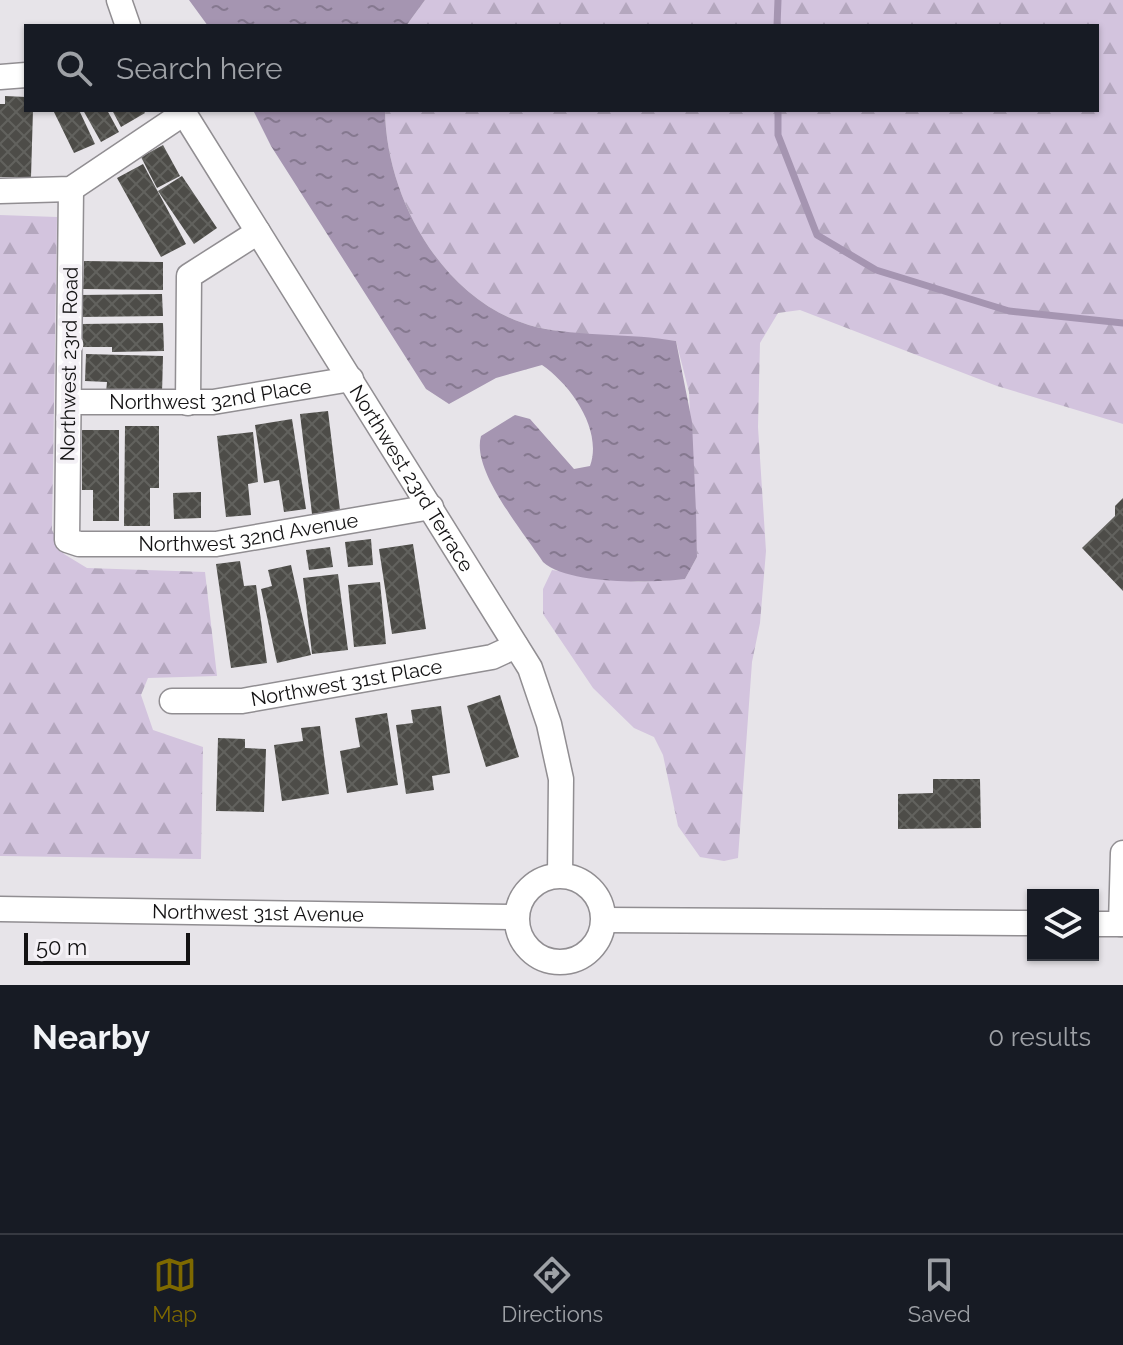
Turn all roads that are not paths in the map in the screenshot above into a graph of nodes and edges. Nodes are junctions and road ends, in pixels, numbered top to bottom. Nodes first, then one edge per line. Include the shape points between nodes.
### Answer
1 (24, 75) edge
2 (0, 77) edge
3 (183, 112) edge
4 (71, 189) junction
5 (0, 191) edge
6 (258, 232) junction
7 (351, 379) junction
8 (69, 402) junction
9 (188, 403) junction
10 (431, 507) junction
11 (67, 540) joint
12 (516, 646) junction
13 (172, 701) dead end
14 (1123, 853) edge
15 (560, 875) junction
16 (0, 909) edge
17 (516, 917) junction
18 (604, 920) junction
19 (1027, 923) edge
20 (1099, 924) edge
21 (1122, 924) edge
22 (561, 974) edge

1 - 2 street
3 - 4 street
3 - 6 street, Northwest 23rd Terrace
4 - 5 street
4 - 8 street, Northwest 23rd Road
6 - 7 street, Northwest 23rd Terrace
6 - 9 street via 189,276
7 - 9 street, Northwest 32nd Place
7 - 10 street, Northwest 23rd Terrace
8 - 9 street, Northwest 32nd Place
8 - 11 street, Northwest 23rd Road
10 - 11 street, Northwest 32nd Avenue via 216,544
10 - 12 street, Northwest 23rd Terrace
12 - 13 street, Northwest 31st Place via 492,657 242,701
12 - 15 street, Northwest 23rd Terrace via 530,668 556,750 561,779
14 - 21 street
15 - 17 street via 529,887
15 - 18 street via 591,887
16 - 17 street, Northwest 31st Avenue
17 - 22 street via 529,950
18 - 19 street
18 - 22 street via 591,950
20 - 21 street

